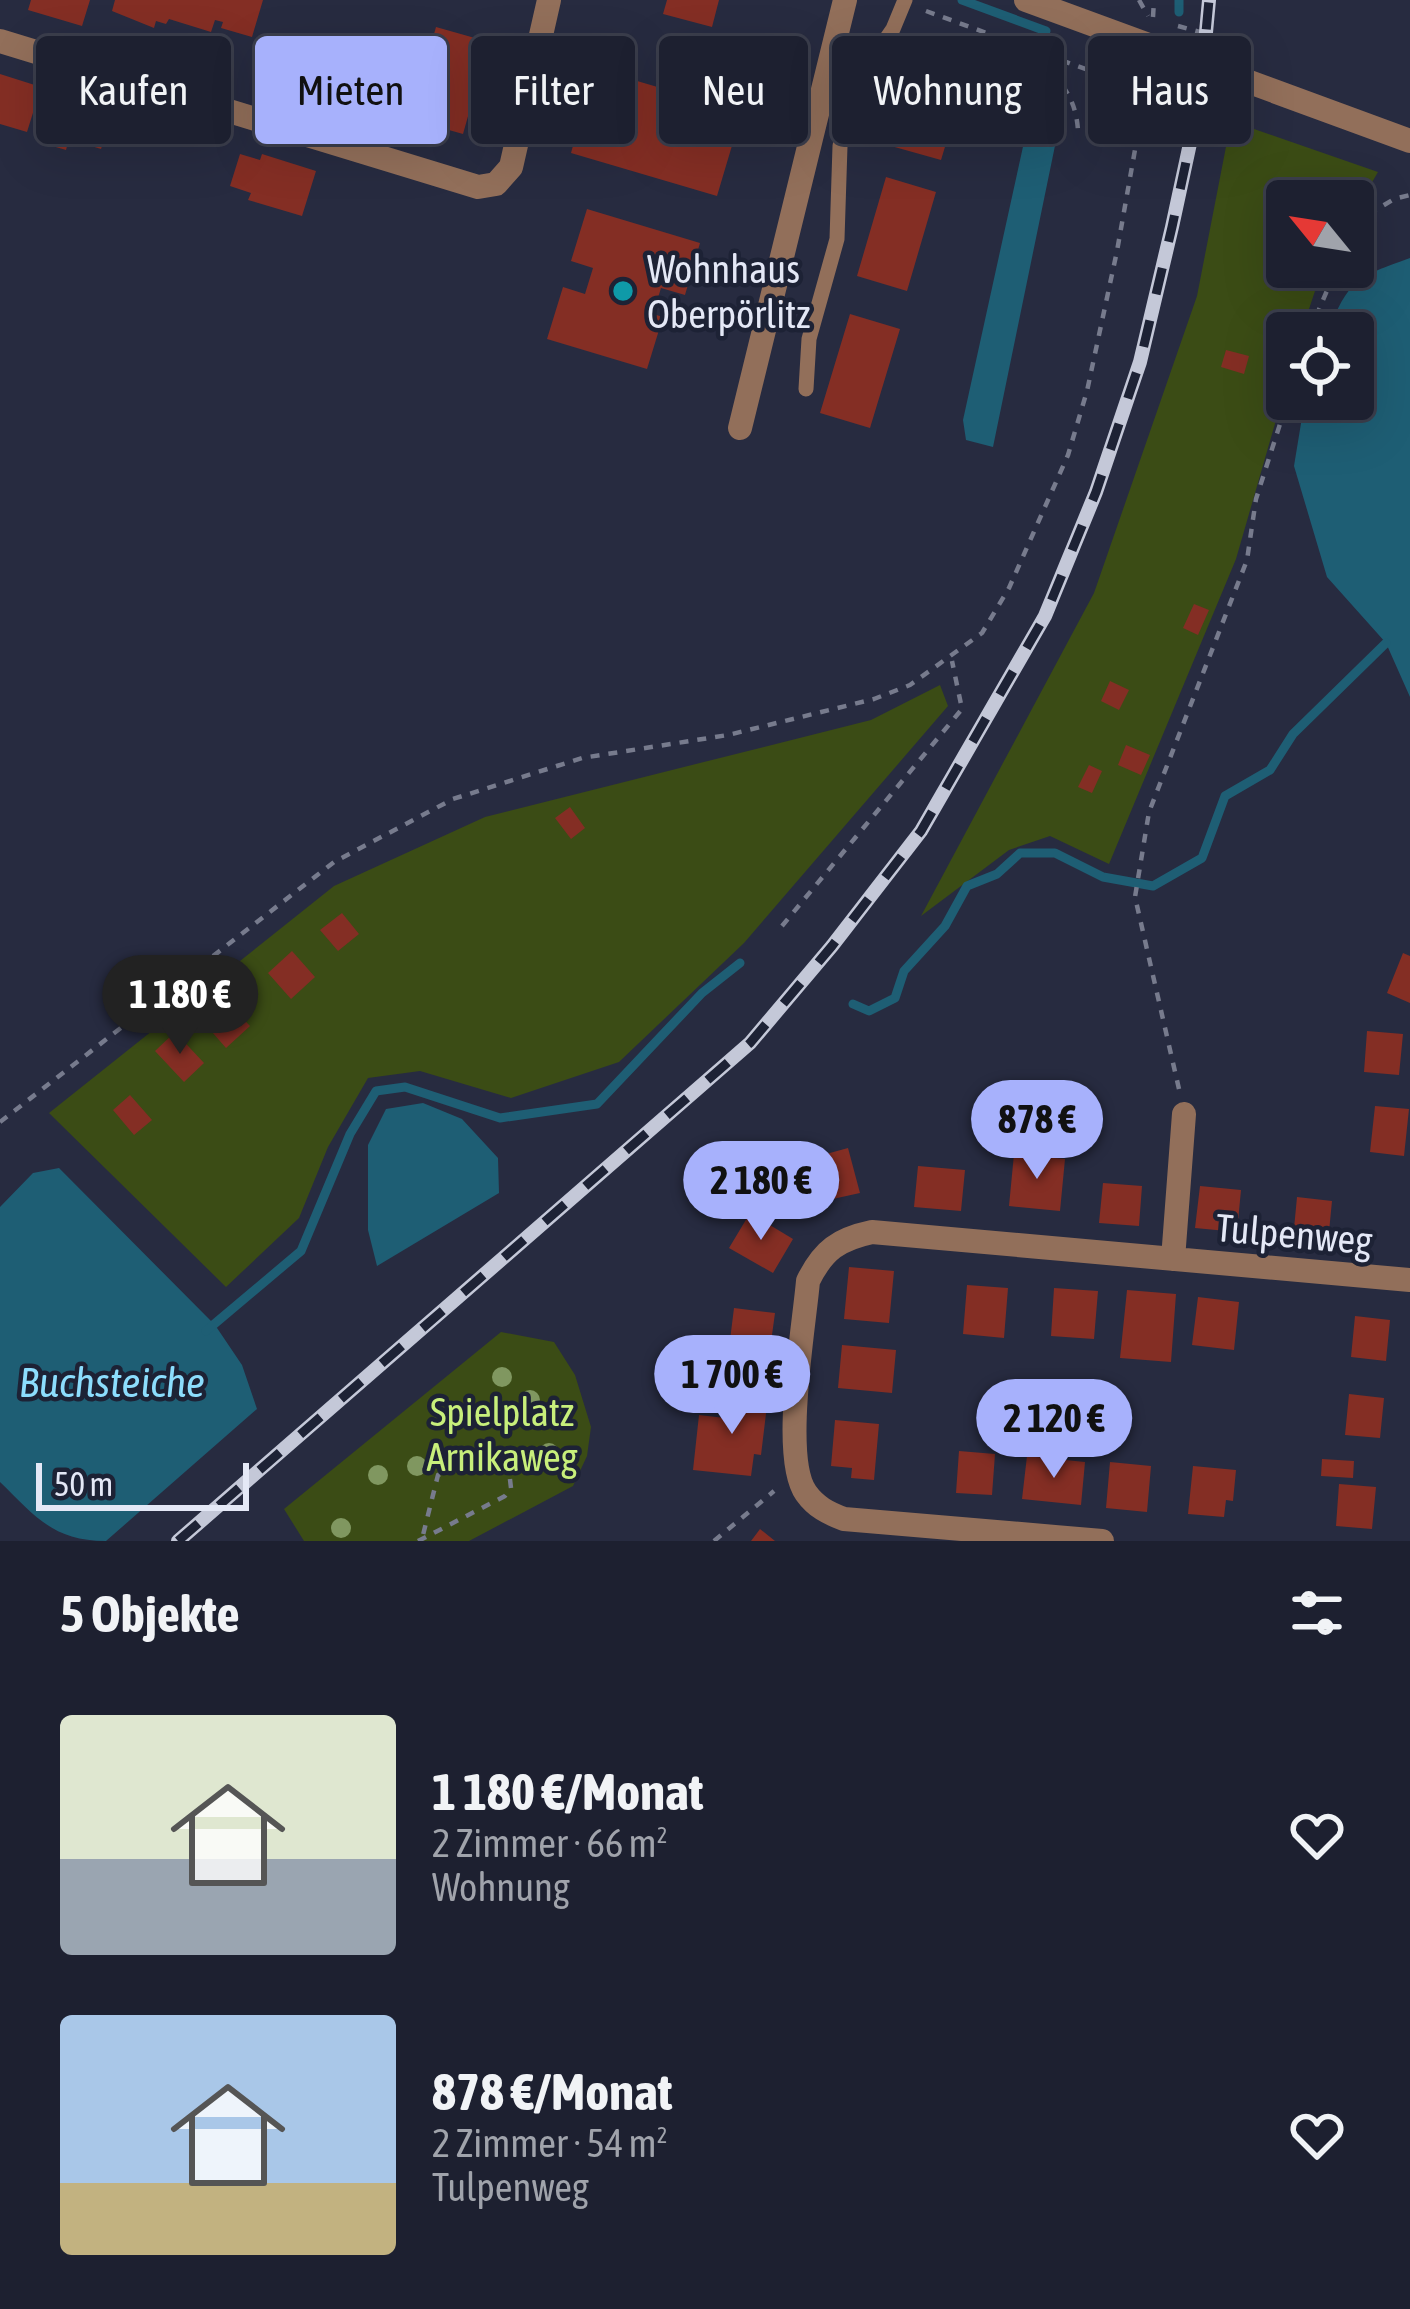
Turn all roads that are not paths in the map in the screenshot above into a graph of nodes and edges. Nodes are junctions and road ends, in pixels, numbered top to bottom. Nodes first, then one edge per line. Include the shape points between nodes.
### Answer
1 (549, 0) edge
2 (845, 0) edge
3 (1026, 0) edge
4 (904, 1) edge
5 (0, 41) edge
6 (1410, 141) edge
7 (806, 389) dead end
8 (740, 428) dead end
9 (1184, 1114) road end
10 (1172, 1259) junction
11 (1410, 1280) edge
12 (1102, 1541) edge

1 - 5 street via 511,167 496,184 478,187
2 - 8 street
3 - 6 street
4 - 7 lane via 848,109 837,239 808,339
9 - 10 street, Tulpenweg
10 - 11 street, Tulpenweg
10 - 12 street, Tulpenweg via 872,1232 832,1246 808,1281 793,1454 804,1491 824,1511

